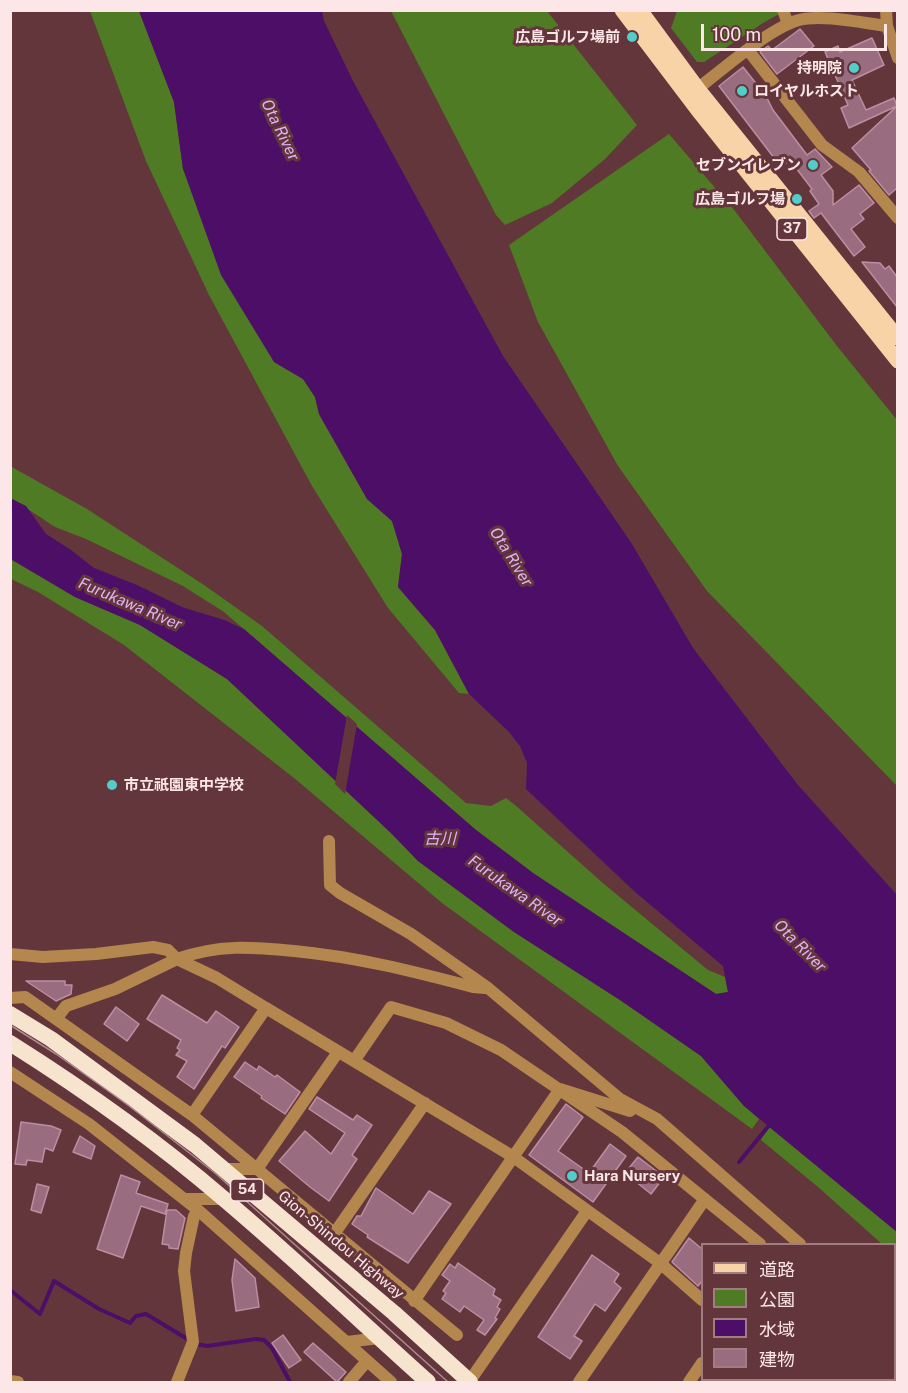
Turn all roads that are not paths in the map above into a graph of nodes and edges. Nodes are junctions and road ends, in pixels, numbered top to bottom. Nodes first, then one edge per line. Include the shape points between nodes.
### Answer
1 (622, 10) edge
2 (640, 10) edge
3 (783, 10) edge
4 (886, 10) edge
5 (788, 24) junction
6 (887, 26) junction
7 (748, 50) junction
8 (897, 58) edge
9 (693, 93) junction
10 (897, 218) edge
11 (897, 338) edge
12 (897, 361) edge
13 (329, 841) dead end
14 (10, 954) edge
15 (177, 959) junction
16 (488, 988) junction
17 (10, 998) edge
18 (266, 1008) junction
19 (10, 1014) edge
20 (56, 1019) junction
21 (10, 1043) edge
22 (338, 1052) junction
23 (354, 1062) junction
24 (10, 1072) edge
25 (560, 1089) junction
26 (425, 1103) junction
27 (192, 1115) junction
28 (657, 1119) junction
29 (512, 1156) junction
30 (222, 1169) junction
31 (257, 1169) junction
32 (184, 1199) junction
33 (225, 1199) junction
34 (705, 1199) junction
35 (198, 1210) junction
36 (587, 1211) junction
37 (334, 1234) junction
38 (758, 1243) edge
39 (798, 1243) edge
40 (660, 1263) junction
41 (394, 1285) junction
42 (701, 1299) edge
43 (414, 1301) junction
44 (394, 1312) junction
45 (457, 1335) dead end
46 (379, 1338) junction
47 (347, 1342) junction
48 (367, 1361) junction
49 (701, 1365) edge
50 (10, 1381) edge
51 (469, 1382) edge
52 (18, 1383) edge
53 (177, 1383) edge
54 (349, 1383) edge
55 (391, 1383) edge
56 (428, 1383) edge
57 (579, 1383) edge
58 (689, 1383) edge

1 - 9 main road, 37
2 - 9 main road, 37
3 - 5 street
4 - 6 street
5 - 6 street via 818,18
5 - 7 street
6 - 8 street
7 - 9 street
7 - 10 street via 822,145 859,172
9 - 11 main road, 37
9 - 12 main road, 37
13 - 16 street via 330,885 411,934
14 - 15 street via 43,957 153,947 168,950
15 - 16 street via 209,949 243,946 381,963
15 - 18 street
15 - 20 street via 115,989 66,1006
16 - 28 street via 620,1099
17 - 20 street via 25,997
18 - 22 street
18 - 27 street
19 - 30 highway, Gion-Shindou Highway / 54 via 51,1039
20 - 27 street
21 - 33 highway, 54 via 152,1142
22 - 23 street
22 - 31 street
23 - 25 street via 391,1007 446,1023 501,1050
23 - 26 street
24 - 32 street via 89,1124
25 - 28 street
25 - 29 street
25 - 34 street via 622,1132
26 - 29 street
26 - 37 street
27 - 31 street
28 - 39 street
29 - 36 street
29 - 43 street
30 - 31 street
30 - 44 highway, Gion-Shindou Highway / 54
31 - 37 street
32 - 33 street
32 - 35 street
33 - 46 highway, 54
34 - 38 street
34 - 40 street
35 - 47 street
35 - 53 street via 184,1272 193,1342
36 - 40 street
36 - 51 street
37 - 41 street
40 - 42 street
40 - 57 street
41 - 43 street
41 - 44 street
43 - 45 street
44 - 51 highway, Gion-Shindou Highway / 54
46 - 47 street
46 - 56 highway, 54
47 - 48 street
48 - 54 street
48 - 55 street
49 - 58 street
50 - 52 street

